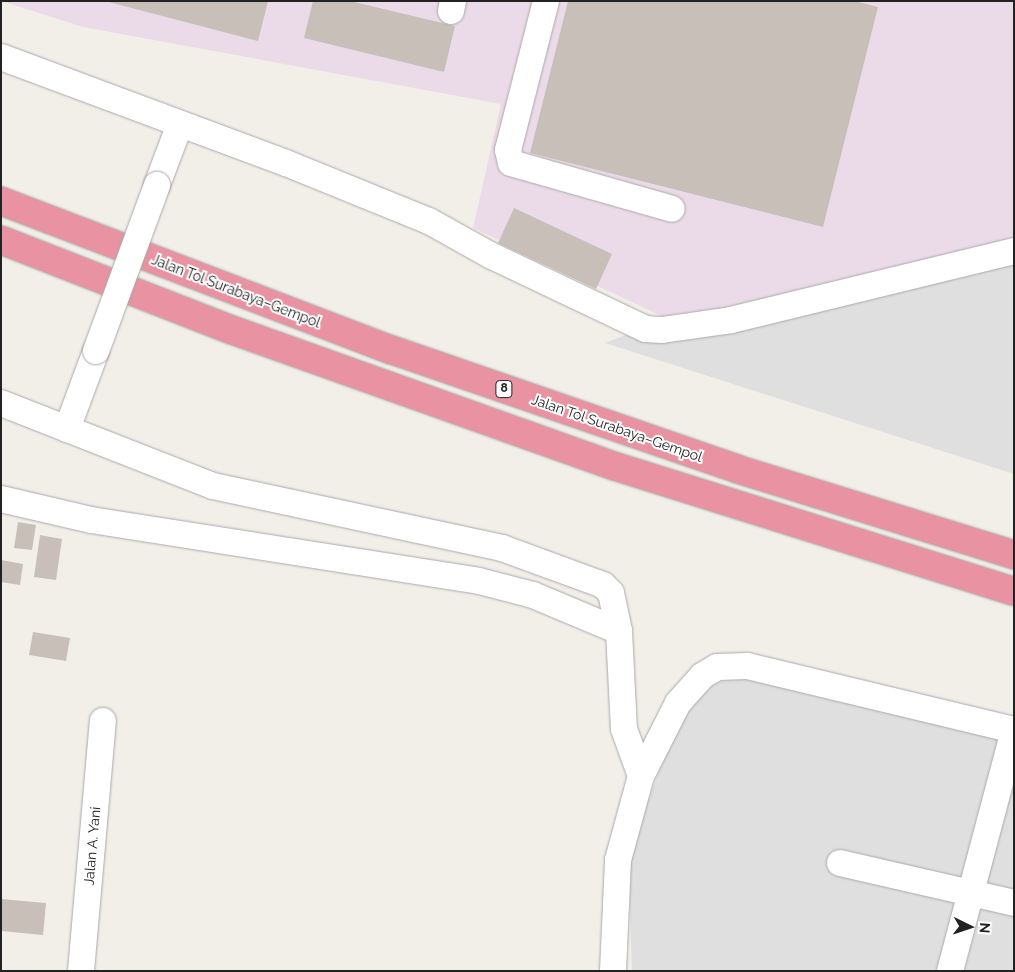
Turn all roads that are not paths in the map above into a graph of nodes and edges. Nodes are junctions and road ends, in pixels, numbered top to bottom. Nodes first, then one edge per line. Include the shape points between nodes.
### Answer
1 (546, 1) edge
2 (1, 57) edge
3 (180, 124) junction
4 (1, 201) edge
5 (672, 209) dead end
6 (1, 240) edge
7 (1014, 251) edge
8 (1, 403) edge
9 (67, 430) junction
10 (1, 499) edge
11 (1014, 555) edge
12 (1014, 591) edge
13 (618, 632) junction
14 (103, 721) dead end
15 (1014, 730) edge
16 (641, 776) junction
17 (840, 862) dead end
18 (970, 894) junction
19 (1014, 903) edge
20 (82, 971) edge
21 (613, 971) edge
22 (950, 971) edge

1 - 5 street via 508,150 511,163
2 - 3 street
3 - 7 street via 430,222 492,256 646,329 662,330 731,320
3 - 9 street, bridge
4 - 11 highway, Jalan Tol Surabaya–Gempol / 8 via 402,354 737,469
6 - 12 highway via 232,330 605,462
8 - 9 street
9 - 13 street via 213,486 441,532 502,548 580,575 603,585 611,593
10 - 13 street via 90,520 479,581 533,595
13 - 16 street via 624,729
14 - 20 street, Jalan A. Yani
15 - 16 street via 762,669 723,666 702,676 678,703
15 - 18 street
16 - 21 street via 618,860
17 - 18 street
18 - 19 street
18 - 22 street

